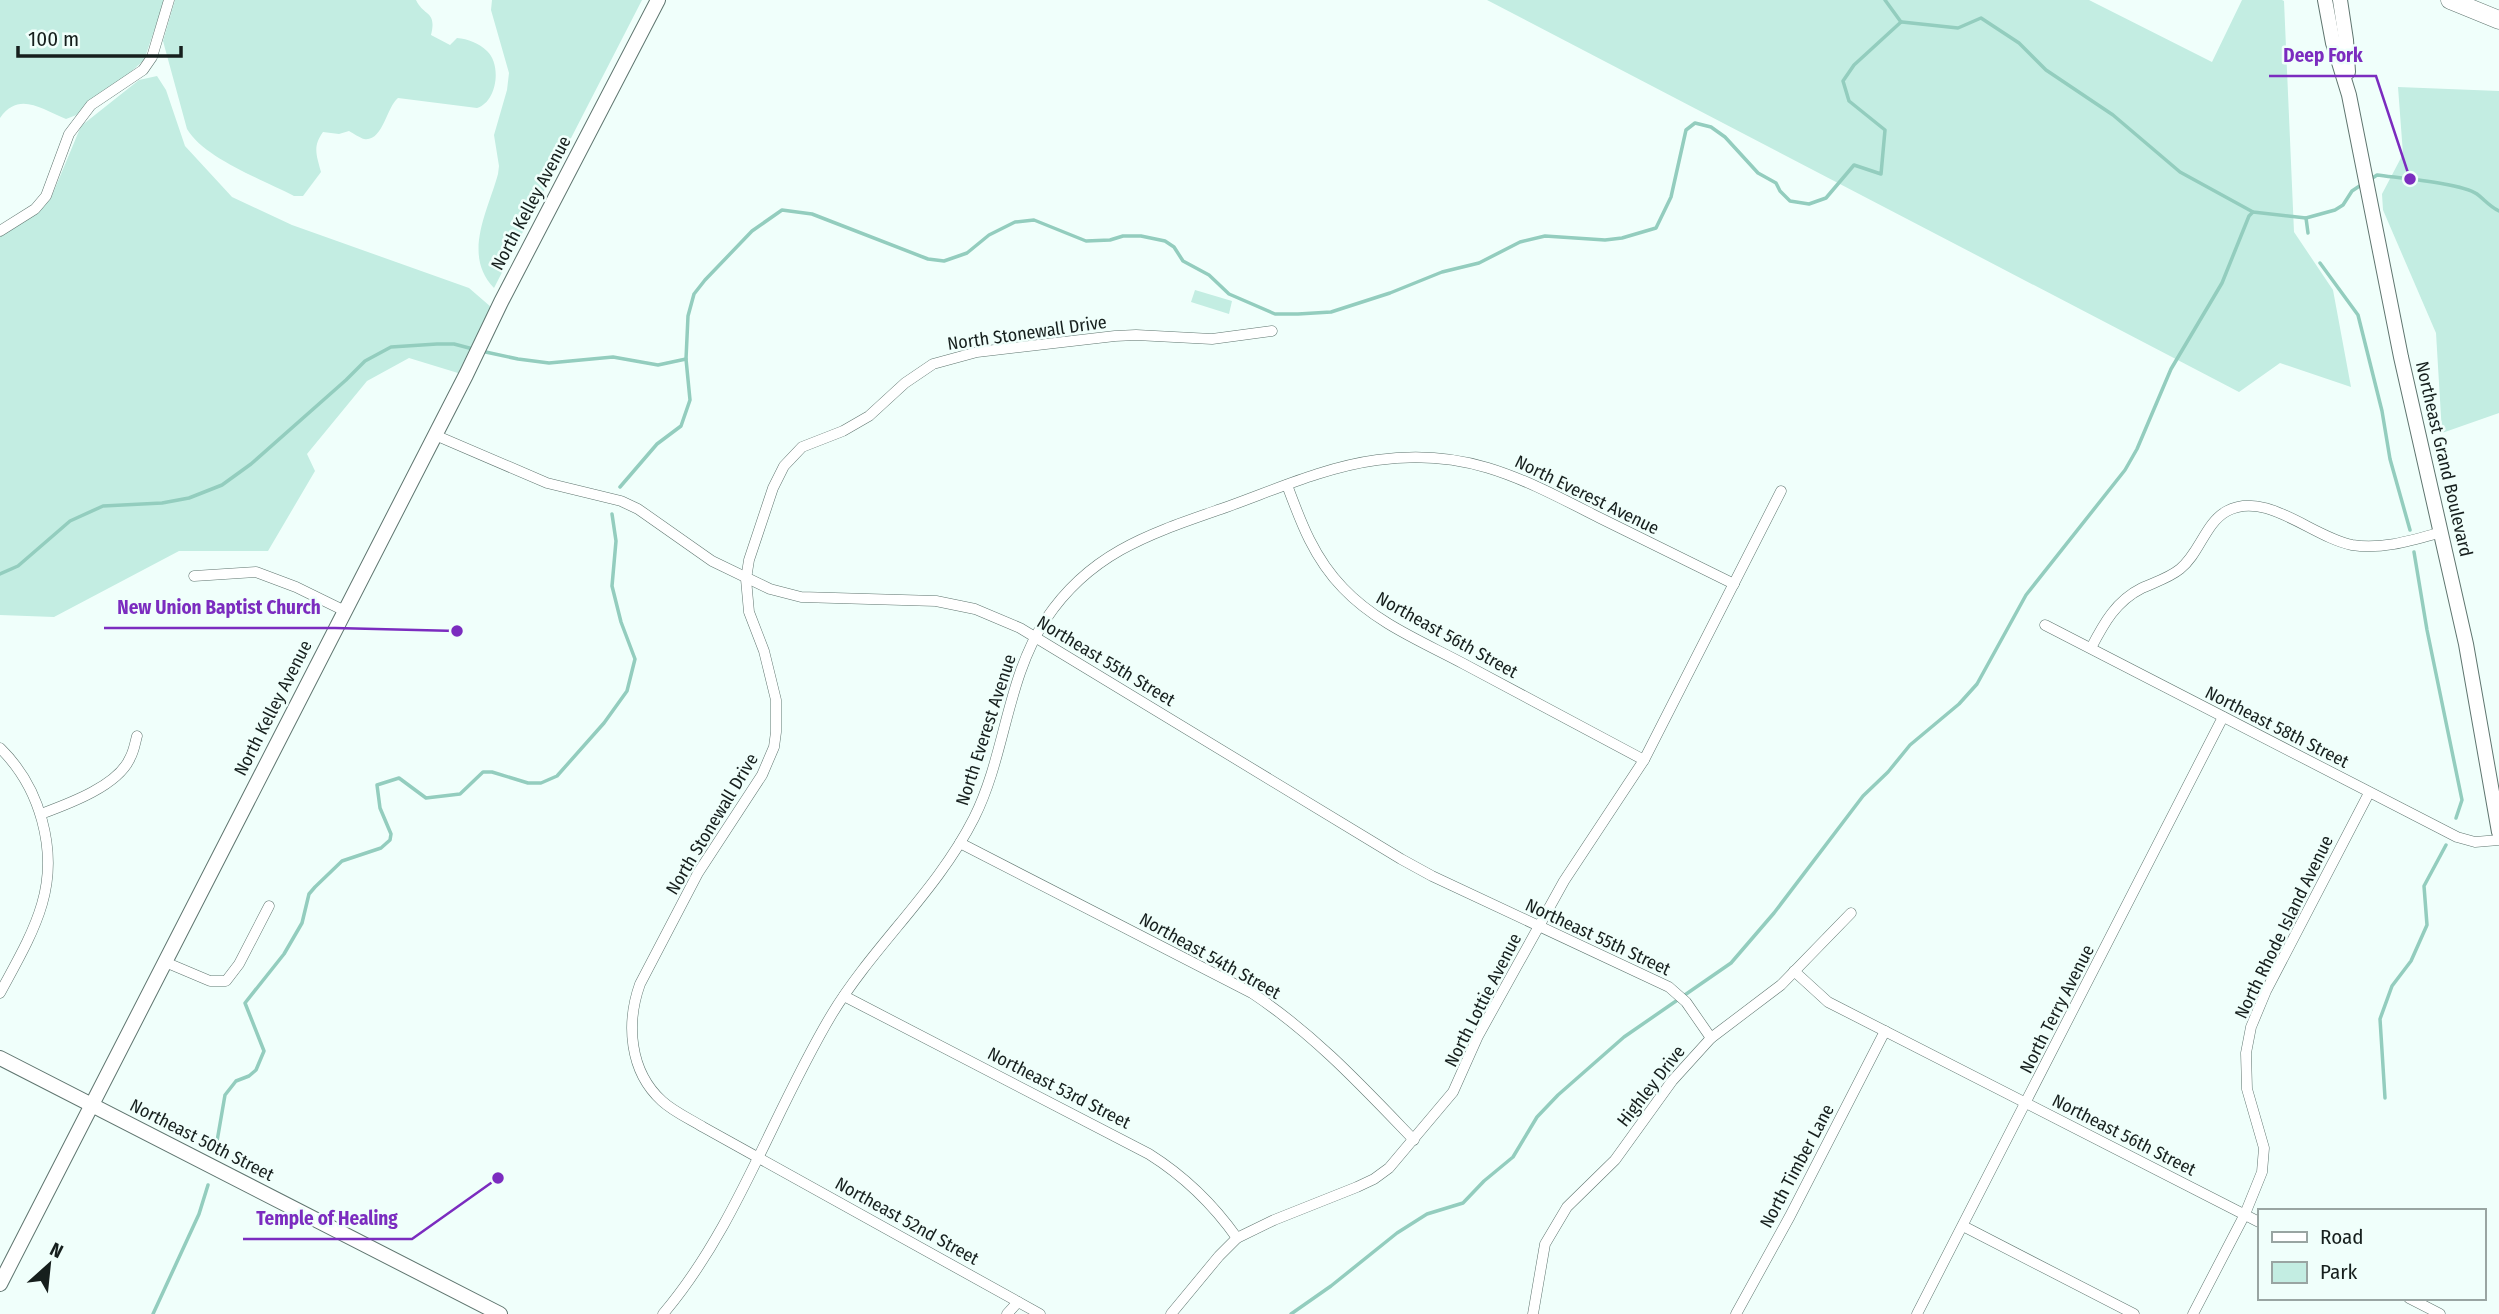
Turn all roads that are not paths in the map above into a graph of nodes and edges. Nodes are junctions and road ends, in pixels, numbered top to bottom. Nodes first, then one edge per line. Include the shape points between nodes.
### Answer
1 (169, 0) edge
2 (658, 0) edge
3 (2325, 0) edge
4 (2340, 0) edge
5 (2450, 0) edge
6 (2499, 20) edge
7 (2349, 95) junction
8 (0, 231) edge
9 (1272, 331) dead end
10 (435, 435) junction
11 (1287, 485) junction
12 (1781, 491) dead end
13 (2442, 532) junction
14 (194, 576) dead end
15 (746, 579) junction
16 (1734, 584) junction
17 (345, 611) junction
18 (2045, 625) dead end
19 (1036, 636) junction
20 (2091, 648) junction
21 (2223, 717) junction
22 (137, 736) dead end
23 (0, 748) edge
24 (1644, 760) junction
25 (2369, 793) junction
26 (41, 814) junction
27 (2499, 832) edge
28 (2499, 840) edge
29 (960, 843) junction
30 (269, 906) dead end
31 (1851, 913) dead end
32 (1539, 926) junction
33 (165, 962) junction
34 (1794, 971) junction
35 (0, 993) edge
36 (844, 996) junction
37 (1885, 1031) junction
38 (1711, 1038) junction
39 (0, 1058) edge
40 (2026, 1102) junction
41 (91, 1105) junction
42 (1414, 1140) junction
43 (758, 1156) junction
44 (2245, 1214) junction
45 (2258, 1221) edge
46 (1962, 1226) junction
47 (1237, 1238) junction
48 (0, 1284) edge
49 (2413, 1300) edge
50 (1018, 1302) junction
51 (499, 1314) edge
52 (663, 1314) edge
53 (1007, 1314) edge
54 (1040, 1314) edge
55 (1171, 1314) edge
56 (1533, 1314) edge
57 (1736, 1314) edge
58 (1917, 1314) edge
59 (2134, 1314) edge
60 (2193, 1314) edge
61 (2440, 1314) edge

1 - 8 street via 152,57 143,70 91,105 69,134 46,196 35,209
2 - 10 street, North Kelley Avenue
3 - 7 street, Northeast Grand Boulevard
4 - 7 street, Northeast Grand Boulevard
5 - 6 highway
7 - 13 street, Northeast Grand Boulevard via 2401,357
9 - 15 street, North Stonewall Drive via 1212,339 1115,336 977,352 933,364 919,371 870,416 792,456 773,488
10 - 15 street, Northeast 55th Street via 547,483 621,501 694,551
10 - 17 street, North Kelley Avenue
11 - 16 street, North Everest Avenue via 1380,459 1425,457 1482,465 1518,477
11 - 19 street, North Everest Avenue via 1118,550 1074,586
11 - 24 street, Northeast 56th Street via 1303,528 1325,567 1353,598 1408,634
12 - 16 street, North Lottie Avenue
13 - 20 street via 2390,545 2354,545 2259,506 2232,509 2213,523 2180,569 2116,606
13 - 27 street, Northeast Grand Boulevard via 2472,671
14 - 17 street via 256,572
15 - 19 street, Northeast 55th Street via 801,597 955,604
15 - 43 street, North Stonewall Drive via 749,612 776,700 774,747 762,775 698,873 640,984 632,1009 631,1036 641,1071 661,1101
16 - 24 street, North Lottie Avenue
17 - 33 street, North Kelley Avenue
18 - 20 street, Northeast 58th Street
19 - 29 street, North Everest Avenue via 1021,668 985,790
19 - 32 street, Northeast 55th Street via 1401,859
20 - 21 street, Northeast 58th Street
21 - 25 street, Northeast 58th Street
21 - 40 street, North Terry Avenue
22 - 26 street via 130,758 117,774 80,798
23 - 26 street via 20,772
24 - 32 street, North Lottie Avenue via 1579,855
25 - 28 street, Northeast 58th Street via 2466,841
25 - 44 street, North Rhode Island Avenue via 2250,1027 2245,1053 2247,1089 2264,1148 2262,1172
26 - 35 street via 47,865 43,904
29 - 36 street, North Everest Avenue
29 - 42 street, Northeast 54th Street via 1252,993 1317,1041
30 - 33 street via 226,981 211,981
31 - 34 street, Highley Drive
32 - 38 street, Northeast 55th Street via 1679,994
32 - 42 street, North Lottie Avenue via 1478,1036 1453,1092
33 - 41 street, North Kelley Avenue
34 - 37 street, Northeast 56th Street via 1828,1002
34 - 38 street, Highley Drive
36 - 43 street, North Everest Avenue
36 - 47 street, Northeast 53rd Street via 1149,1154 1186,1180
37 - 40 street, Northeast 56th Street
37 - 57 street, North Timber Lane
38 - 56 street, Highley Drive via 1676,1075 1615,1160 1557,1222 1545,1244
39 - 41 street, Northeast 50th Street
40 - 44 street, Northeast 56th Street
40 - 46 street, North Terry Avenue
41 - 48 street, North Kelley Avenue
41 - 51 street, Northeast 50th Street
42 - 47 street, North Lottie Avenue via 1374,1179
43 - 50 street, Northeast 52nd Street
43 - 52 street, North Everest Avenue via 712,1247
44 - 45 street, Northeast 56th Street
44 - 60 street, North Rhode Island Avenue
46 - 58 street, North Terry Avenue
46 - 59 street
47 - 55 street, North Lottie Avenue
49 - 61 street
50 - 53 street
50 - 54 street, Northeast 52nd Street

